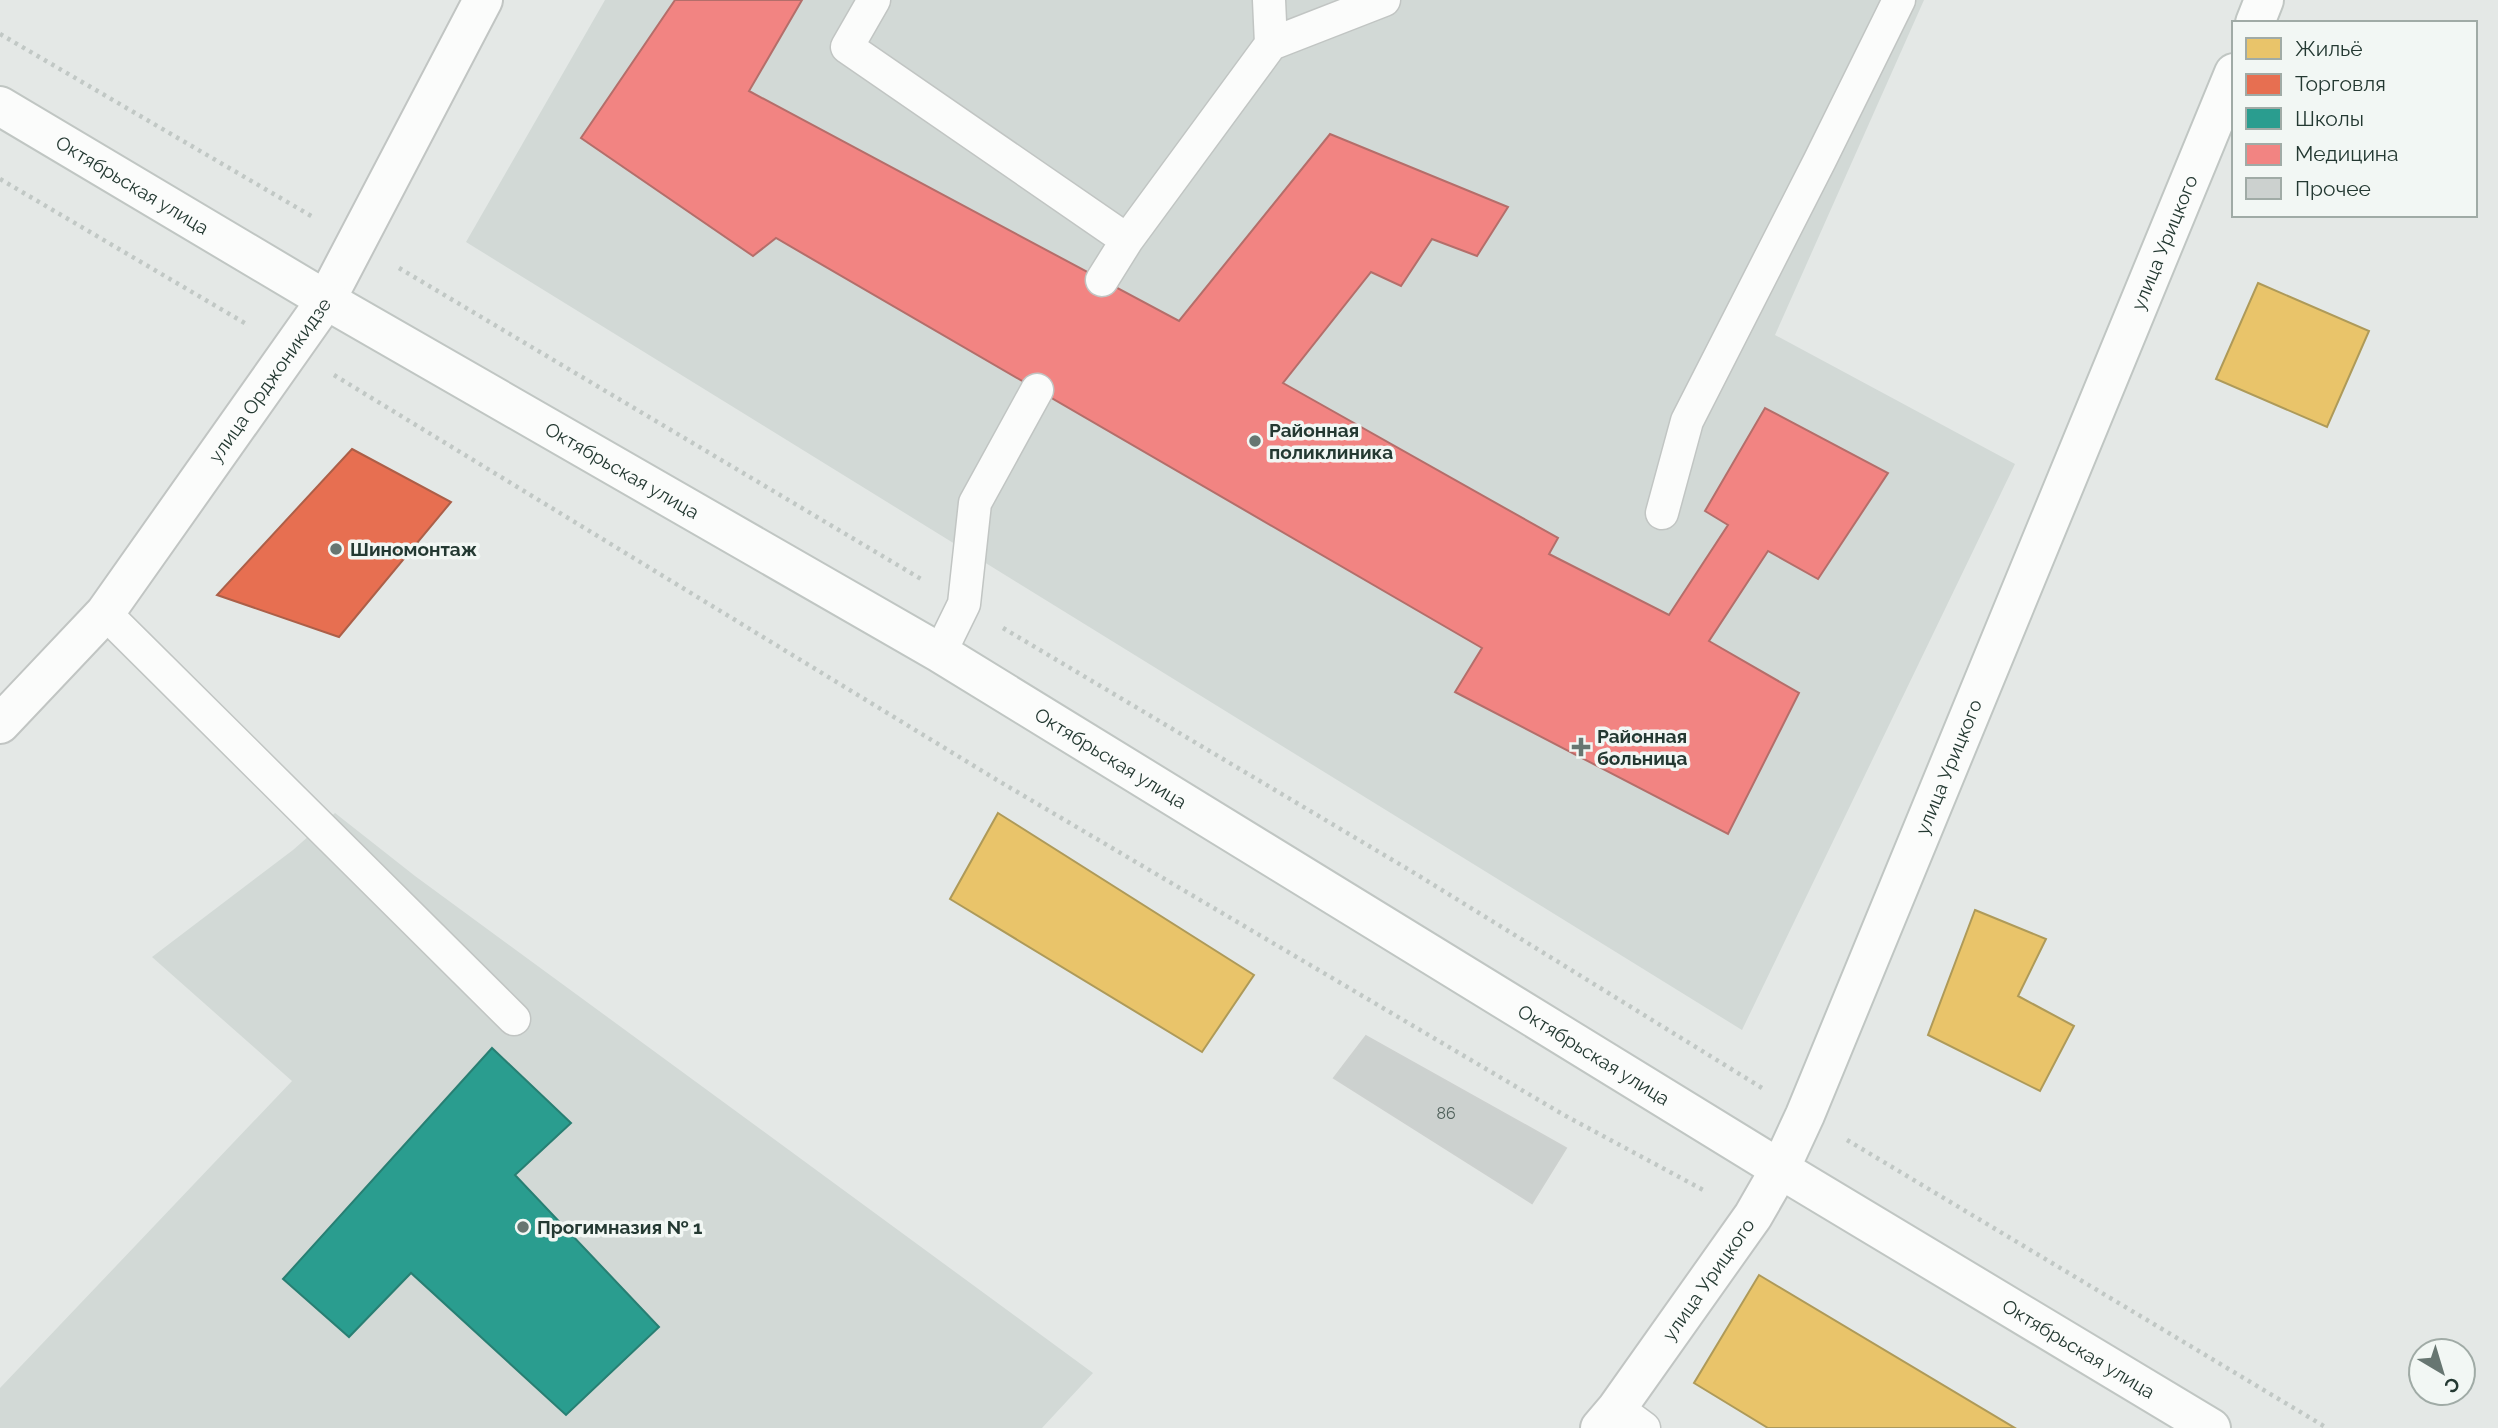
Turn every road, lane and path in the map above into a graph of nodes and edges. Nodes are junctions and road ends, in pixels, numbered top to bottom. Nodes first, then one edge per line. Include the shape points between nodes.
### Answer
1 (483, 0) edge
2 (874, 0) edge
3 (1269, 0) edge
4 (1384, 0) edge
5 (1899, 0) edge
6 (2264, 0) edge
7 (2256, 21) edge
8 (1272, 44) junction
9 (2232, 79) edge
10 (0, 106) edge
11 (0, 179) edge
12 (1127, 240) junction
13 (1102, 280) dead end
14 (326, 300) junction
15 (290, 349) junction
16 (1037, 390) dead end
17 (1662, 513) dead end
18 (105, 613) junction
19 (940, 653) junction
20 (0, 724) edge
21 (514, 1019) dead end
22 (1780, 1169) junction
23 (1753, 1216) junction
24 (1620, 1421) edge
25 (2211, 1428) edge

1 - 14 main road, улица Орджоникидзе
2 - 12 lane via 847,47
3 - 8 lane
4 - 8 lane
5 - 17 lane via 1687,421
6 - 7 main road
8 - 12 lane
9 - 22 main road, улица Урицкого
10 - 14 main road, Октябрьская улица
11 - 15 path
12 - 13 lane
14 - 15 main road, улица Орджоникидзе
14 - 19 main road, Октябрьская улица
15 - 18 main road, улица Орджоникидзе
15 - 23 path via 997,780 1564,1115
16 - 19 lane via 975,503 964,604
18 - 20 main road, улица Орджоникидзе
18 - 21 lane
19 - 22 main road, Октябрьская улица
22 - 23 main road, улица Урицкого
22 - 25 main road, Октябрьская улица
23 - 24 main road, улица Урицкого

